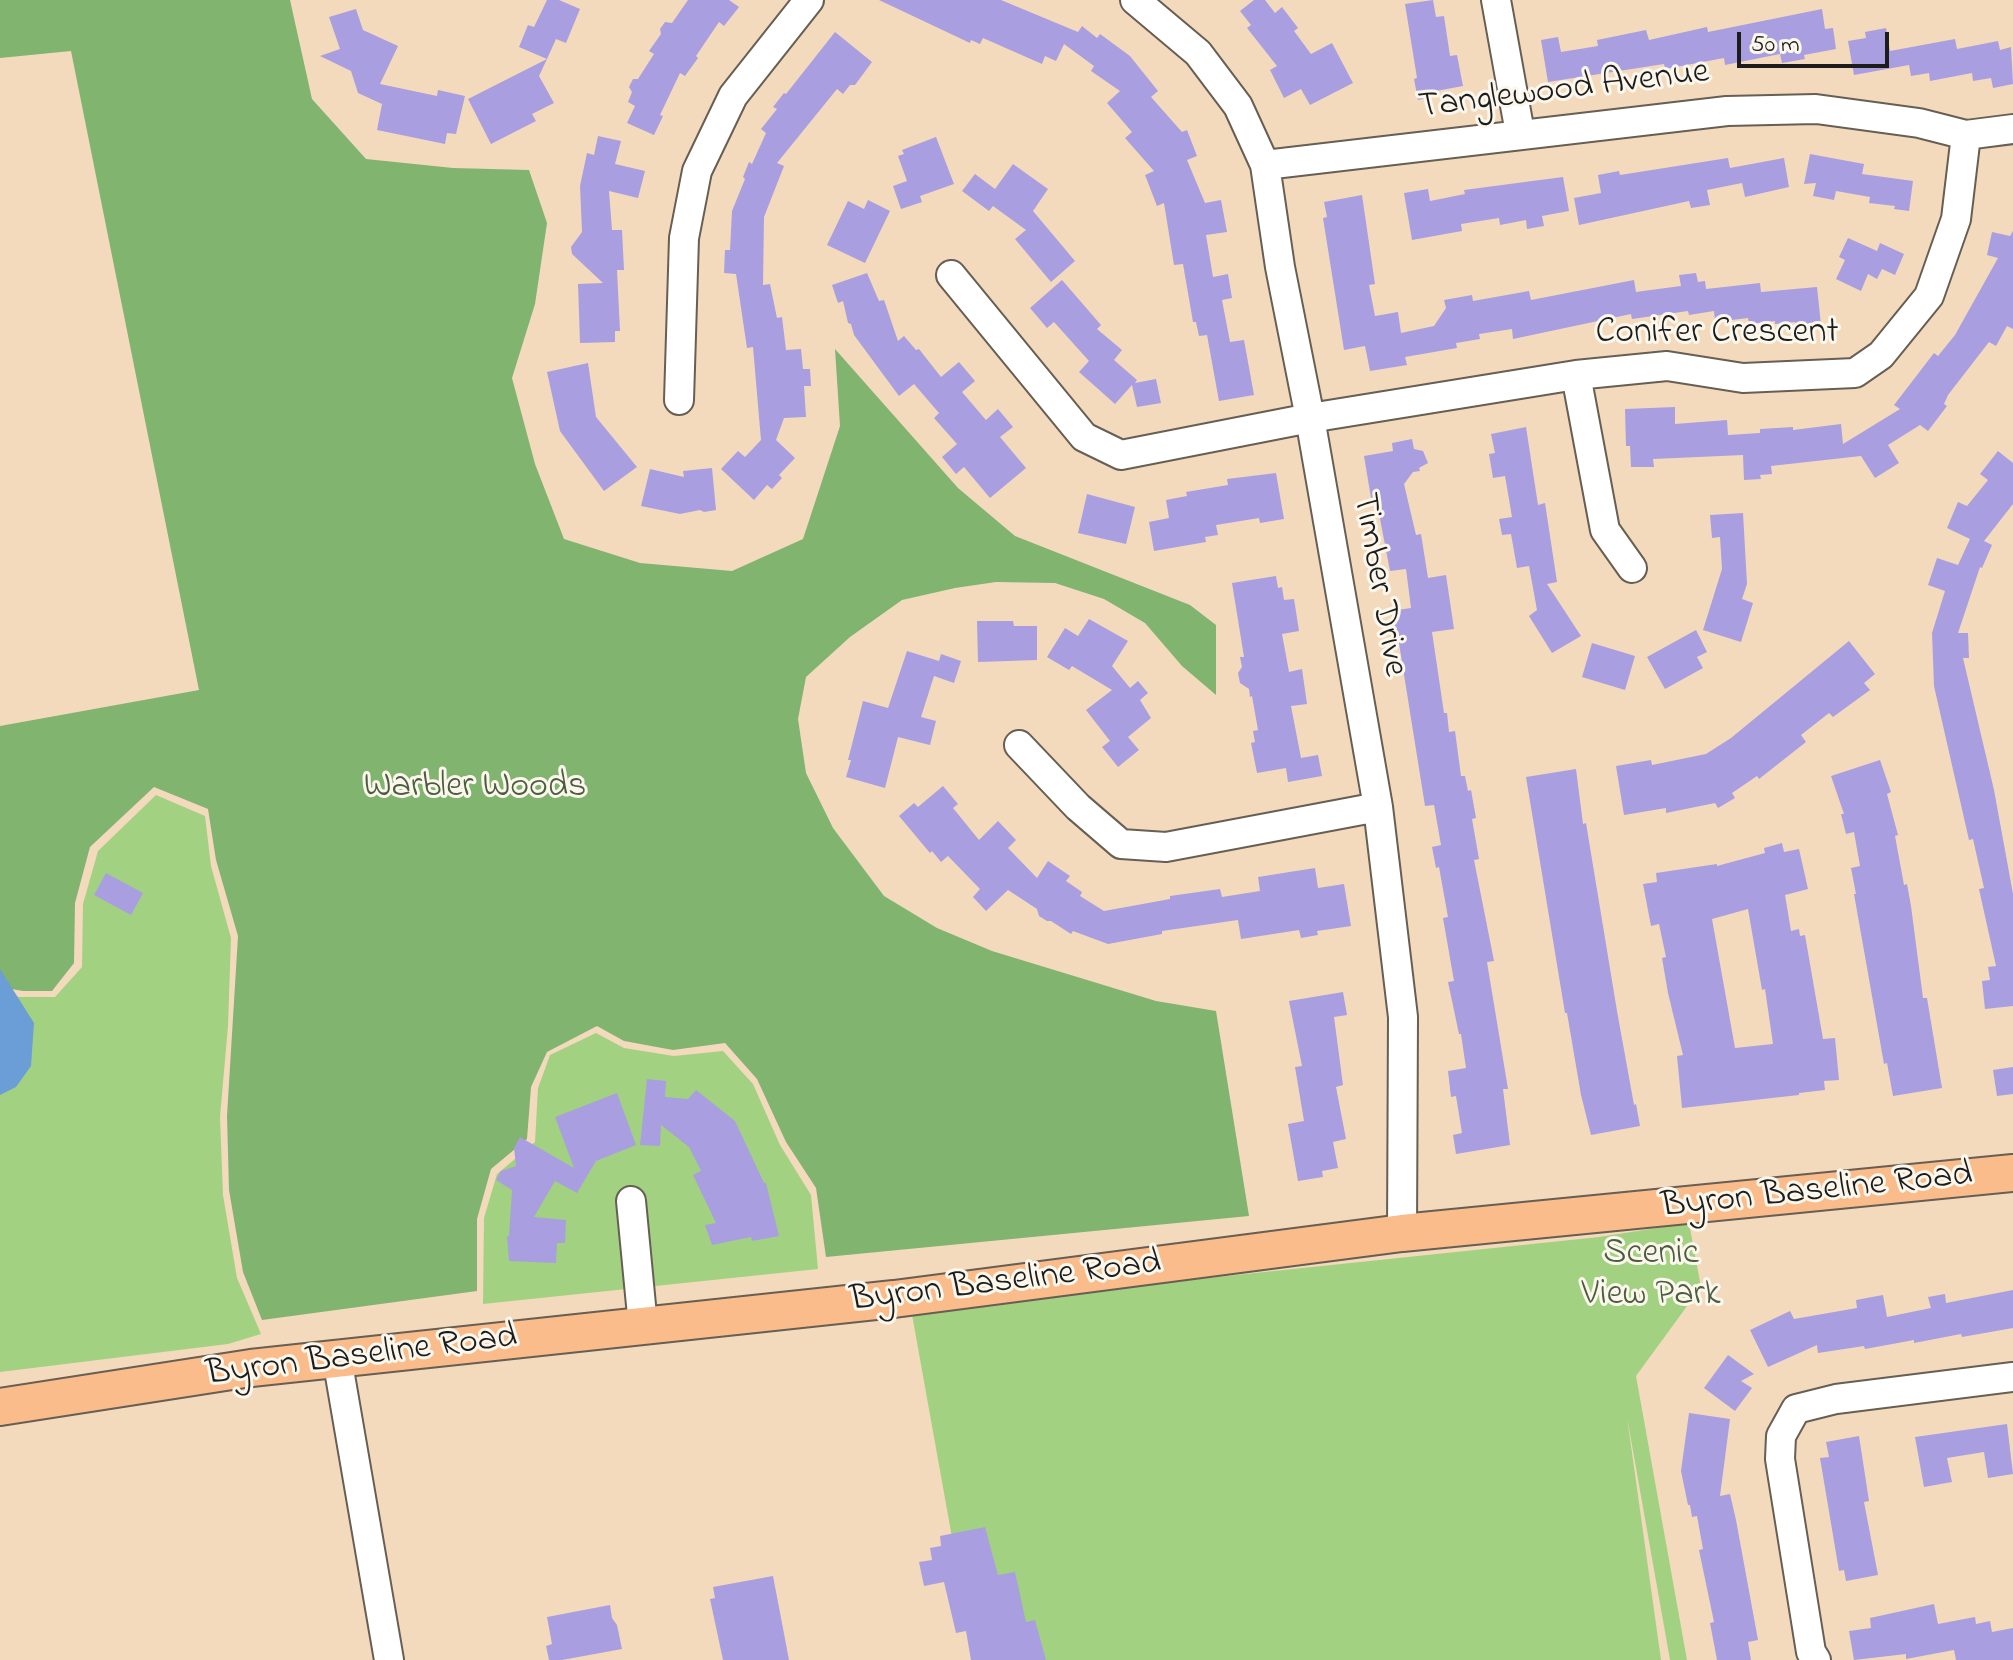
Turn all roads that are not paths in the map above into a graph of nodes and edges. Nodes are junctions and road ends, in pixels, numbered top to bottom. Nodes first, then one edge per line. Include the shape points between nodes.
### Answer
1 (809, 0) edge
2 (1135, 0) edge
3 (1496, 0) edge
4 (2013, 129) edge
5 (1520, 133) junction
6 (1966, 135) junction
7 (1265, 165) junction
8 (951, 275) dead end
9 (1576, 375) junction
10 (679, 400) dead end
11 (1310, 418) junction
12 (1632, 568) dead end
13 (1019, 745) dead end
14 (1378, 807) junction
15 (2013, 1173) edge
16 (631, 1201) dead end
17 (1402, 1233) junction
18 (643, 1326) junction
19 (337, 1358) junction
20 (2013, 1377) edge
21 (0, 1407) edge
22 (389, 1660) edge
23 (1816, 1660) edge

1 - 10 street via 733,96 697,171 684,238
2 - 7 street, Timber Drive via 1198,53 1238,106
3 - 5 street
4 - 6 street, Tanglewood Avenue
5 - 6 street, Tanglewood Avenue via 1727,111 1816,109
5 - 7 street, Tanglewood Avenue
6 - 9 street, Conifer Crescent via 1956,219 1929,296 1881,355 1855,373 1743,378 1667,366
7 - 11 street, Timber Drive
8 - 11 street, Conifer Crescent via 1084,437 1121,455
9 - 11 street, Conifer Crescent
9 - 12 street via 1605,530
11 - 14 street, Timber Drive
13 - 14 street via 1121,844 1166,847
14 - 17 street, Timber Drive via 1403,1017
15 - 17 main road, Byron Baseline Road
16 - 18 street
17 - 18 main road, Byron Baseline Road
18 - 19 main road, Byron Baseline Road
19 - 21 main road, Byron Baseline Road
19 - 22 street
20 - 23 street via 1836,1399 1796,1409 1781,1436 1780,1459

